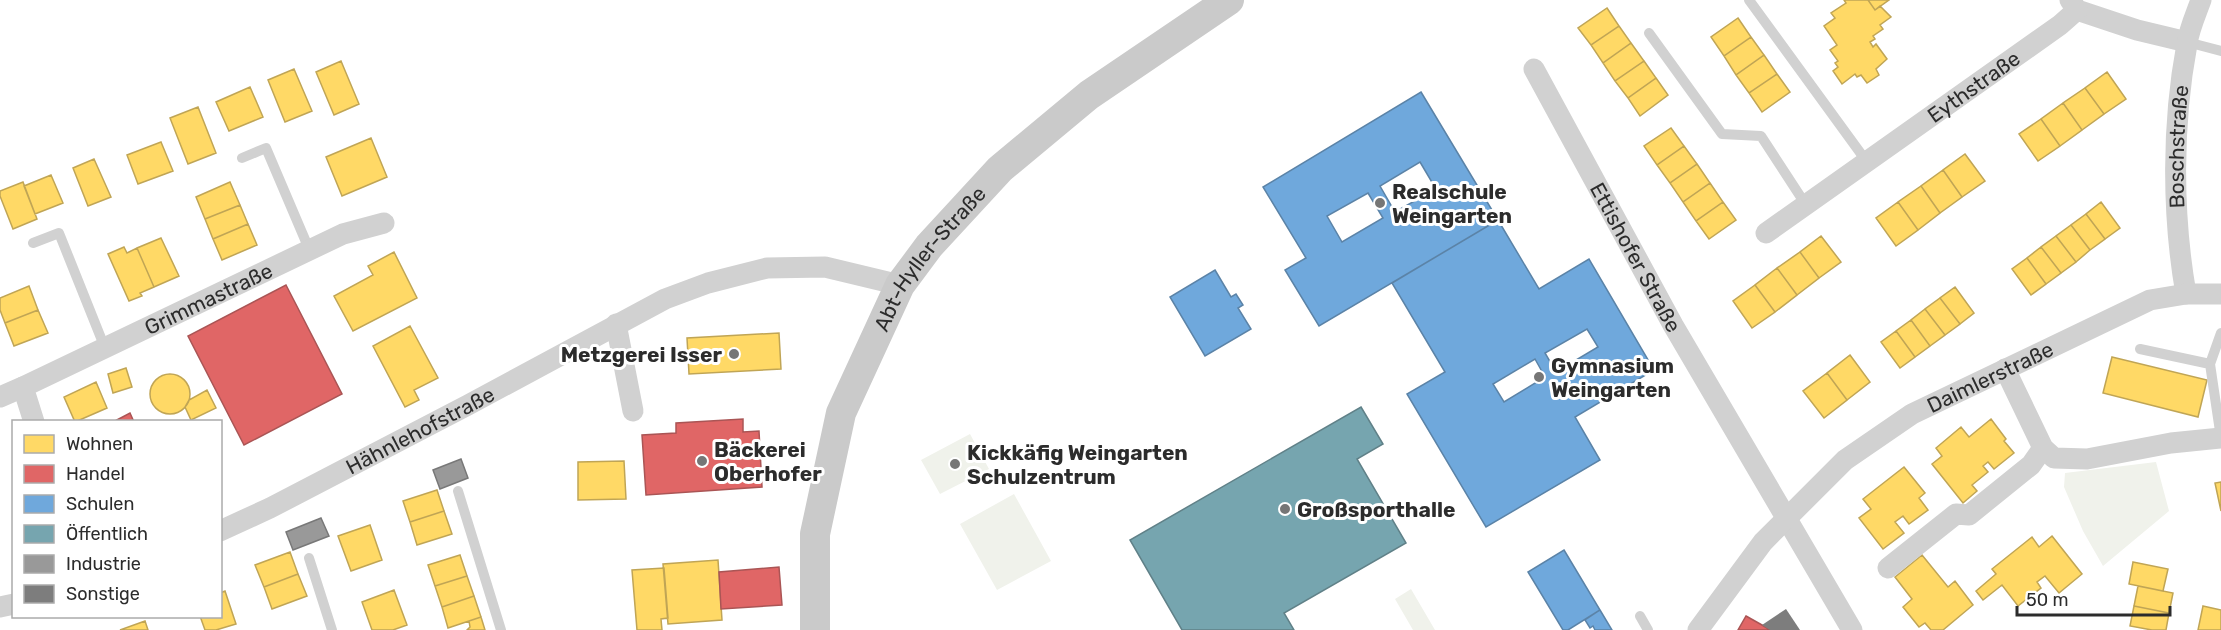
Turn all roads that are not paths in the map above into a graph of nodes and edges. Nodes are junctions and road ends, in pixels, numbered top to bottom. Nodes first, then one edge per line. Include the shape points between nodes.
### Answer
1 (1229, 0) edge
2 (1749, 0) edge
3 (2201, 0) edge
4 (2073, 5) edge
5 (1649, 33) dead end
6 (2187, 42) junction
7 (2221, 51) edge
8 (1534, 69) dead end
9 (242, 158) dead end
10 (1867, 162) junction
11 (1806, 205) junction
12 (384, 223) dead end
13 (1766, 233) dead end
14 (33, 243) dead end
15 (309, 249) junction
16 (900, 285) junction
17 (2186, 294) junction
18 (2221, 294) edge
19 (616, 324) junction
20 (2221, 333) edge
21 (105, 348) junction
22 (2140, 349) dead end
23 (2211, 364) junction
24 (2006, 369) junction
25 (23, 387) junction
26 (0, 397) edge
27 (633, 411) dead end
28 (33, 420) edge
29 (2221, 438) edge
30 (2043, 448) junction
31 (458, 491) dead end
32 (1787, 518) junction
33 (222, 530) edge
34 (309, 558) dead end
35 (1888, 568) dead end
36 (1640, 616) dead end
37 (332, 630) edge
38 (501, 630) edge
39 (815, 630) edge
40 (1648, 630) edge
41 (1698, 630) edge
42 (1852, 630) edge

1 - 16 street, Abt-Hyller-Straße via 1089,95 1000,169 929,246
2 - 10 lane
3 - 6 street, Boschstraße
4 - 6 street via 2137,30
4 - 10 street, Eythstraße via 2060,25
5 - 11 lane via 1722,134 1761,136
6 - 7 lane
6 - 17 street, Boschstraße via 2176,137 2179,256
8 - 32 street, Ettishofer Straße via 1673,326
9 - 15 lane via 266,148
10 - 11 street, Eythstraße
11 - 13 street, Eythstraße
12 - 15 street, Grimmastraße via 343,234
14 - 21 lane via 59,233
15 - 21 street, Grimmastraße
16 - 19 street, Hähnlehofstraße via 825,267 767,268 708,282
16 - 39 street, Abt-Hyller-Straße via 841,413 815,534
17 - 18 street, Daimlerstraße
17 - 24 street, Daimlerstraße via 2150,300
19 - 27 street
19 - 33 street, Hähnlehofstraße via 468,405
20 - 23 lane
21 - 25 street, Grimmastraße
22 - 23 lane
23 - 29 lane
24 - 30 street
24 - 32 street, Daimlerstraße via 1902,421 1845,460
25 - 26 street, Grimmastraße
25 - 28 street
29 - 30 street via 2087,459 2054,458
30 - 35 street via 2031,465 1969,515 1956,514
31 - 38 lane
32 - 41 street, Daimlerstraße via 1762,542
32 - 42 street, Ettishofer Straße
34 - 37 lane
36 - 40 lane

